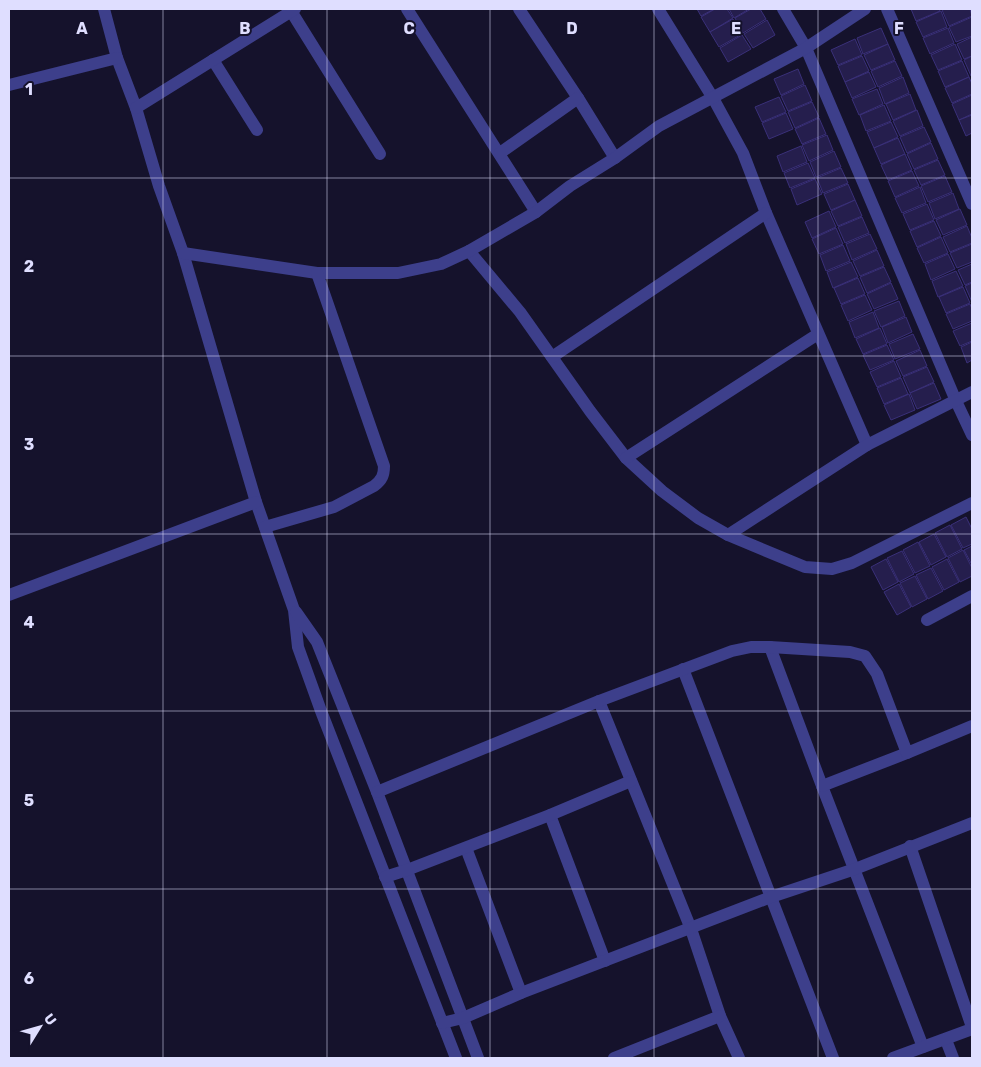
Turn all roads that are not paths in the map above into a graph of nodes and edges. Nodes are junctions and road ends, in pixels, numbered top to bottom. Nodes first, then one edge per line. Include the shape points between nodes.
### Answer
1 (408, 9) edge
2 (519, 9) edge
3 (658, 9) edge
4 (783, 9) edge
5 (866, 9) edge
6 (887, 9) edge
7 (106, 10) edge
8 (293, 10) edge
9 (806, 48) junction
10 (117, 58) junction
11 (213, 60) junction
12 (9, 85) edge
13 (578, 98) junction
14 (713, 98) junction
15 (136, 108) junction
16 (257, 130) dead end
17 (380, 154) dead end
18 (500, 154) junction
19 (615, 158) junction
20 (972, 204) edge
21 (536, 212) junction
22 (766, 213) junction
23 (469, 251) junction
24 (183, 253) junction
25 (316, 273) junction
26 (818, 334) junction
27 (552, 357) junction
28 (972, 392) edge
29 (956, 401) junction
30 (972, 435) edge
31 (867, 445) junction
32 (626, 458) junction
33 (256, 502) junction
34 (972, 503) edge
35 (265, 527) junction
36 (728, 535) junction
37 (9, 595) edge
38 (972, 596) edge
39 (294, 610) junction
40 (927, 620) dead end
41 (770, 648) junction
42 (683, 669) junction
43 (599, 701) junction
44 (972, 726) edge
45 (907, 753) junction
46 (631, 781) junction
47 (822, 786) junction
48 (377, 792) junction
49 (550, 815) junction
50 (972, 823) edge
51 (910, 846) junction
52 (466, 848) junction
53 (855, 869) junction
54 (407, 870) junction
55 (385, 877) junction
56 (771, 897) junction
57 (691, 929) junction
58 (432, 936) junction
59 (411, 943) junction
60 (605, 961) junction
61 (521, 993) junction
62 (720, 1016) junction
63 (463, 1018) junction
64 (442, 1023) junction
65 (972, 1028) edge
66 (946, 1040) junction
67 (923, 1047) junction
68 (456, 1058) edge
69 (478, 1058) edge
70 (614, 1058) edge
71 (738, 1058) edge
72 (833, 1058) edge
73 (893, 1058) edge
74 (953, 1058) edge

1 - 18 street
2 - 13 street
3 - 14 street
4 - 9 street
5 - 9 street
6 - 20 street
7 - 10 street
8 - 11 street
8 - 17 street
9 - 14 street
9 - 29 street
10 - 12 street
10 - 15 street
11 - 15 street
11 - 16 street
13 - 18 street
13 - 19 street
14 - 19 street via 659,126
14 - 22 street via 743,153
15 - 24 street
18 - 21 street
19 - 21 street
21 - 23 street
22 - 26 street
22 - 27 street
23 - 25 street via 440,264 398,273
23 - 27 street via 520,312
24 - 25 street
24 - 33 street
25 - 35 street via 384,466 384,475 379,483 334,507
26 - 31 street
26 - 32 street
27 - 32 street
28 - 29 street
29 - 30 street
29 - 31 street
31 - 36 street
32 - 36 street via 662,491
33 - 35 street
33 - 37 street
34 - 36 street via 852,563 832,568 805,567
35 - 39 street
38 - 40 street
39 - 48 street via 317,642
39 - 55 street via 298,647
41 - 42 street via 732,651
41 - 45 street via 850,652 865,656 878,674
41 - 47 street
42 - 43 street
42 - 56 street
43 - 46 street
43 - 48 street
44 - 45 street
45 - 47 street
46 - 49 street
46 - 57 street
47 - 53 street
48 - 54 street
49 - 52 street
49 - 60 street
50 - 51 street
51 - 53 street
51 - 65 street
52 - 54 street
52 - 61 street
53 - 56 street
53 - 67 street
54 - 55 street
54 - 58 street
55 - 59 street
56 - 57 street
56 - 72 street
57 - 60 street
57 - 62 street
58 - 59 street
58 - 63 street
59 - 64 street
60 - 61 street
61 - 63 street
62 - 70 street
62 - 71 street
63 - 64 street
63 - 69 street
64 - 68 street
65 - 66 street
66 - 67 street
66 - 74 street
67 - 73 street

